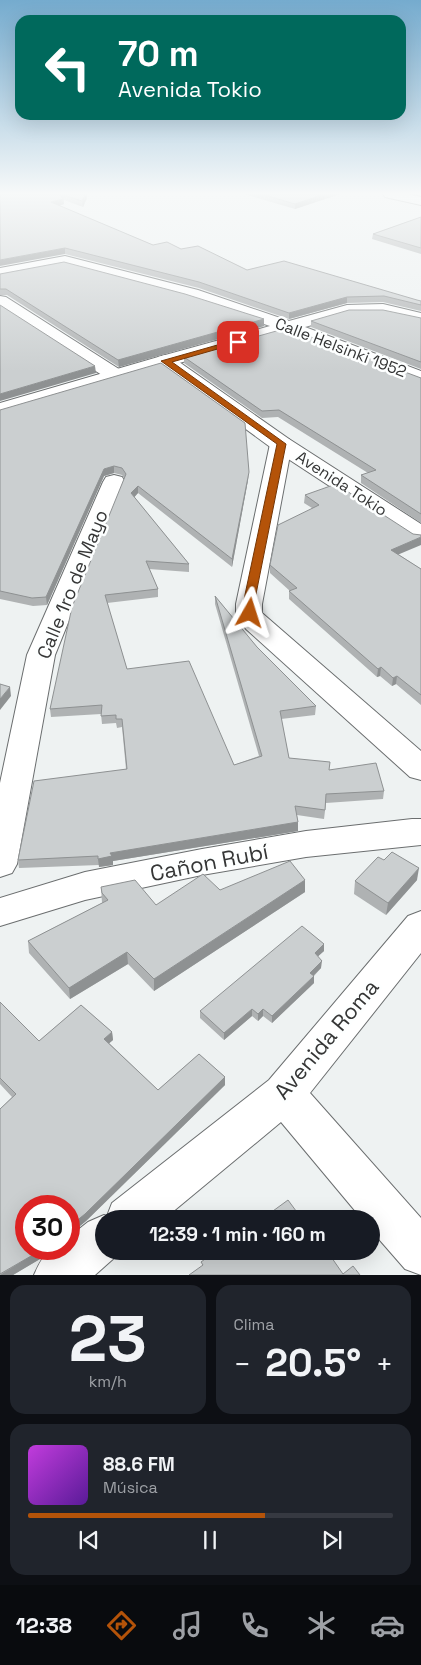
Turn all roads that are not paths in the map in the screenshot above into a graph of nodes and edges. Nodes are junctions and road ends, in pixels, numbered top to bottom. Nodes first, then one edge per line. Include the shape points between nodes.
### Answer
1 (0, 273) edge
2 (0, 301) edge
3 (421, 318) edge
4 (292, 327) junction
5 (165, 361) junction
6 (115, 375) junction
7 (421, 378) edge
8 (0, 409) edge
9 (281, 444) junction
10 (114, 482) dead end
11 (421, 535) edge
12 (421, 769) edge
13 (421, 832) edge
14 (0, 864) edge
15 (0, 912) edge
16 (421, 926) edge
17 (284, 1094) junction
18 (139, 1210) edge
19 (95, 1245) edge
20 (421, 1253) edge
21 (58, 1275) edge

1 - 4 street, Calle Helsinki 1952 via 65,261 192,294
2 - 6 street
3 - 4 street via 364,308
4 - 5 street
4 - 7 street, Calle Helsinki 1952
5 - 6 street
5 - 9 street, Avenida Tokio
6 - 8 street
9 - 11 street, Avenida Tokio
9 - 12 street via 249,604 250,613 256,623
10 - 14 street, Calle 1ro de Mayo via 41,655
13 - 15 street, Cañon Rubí via 306,844 202,862 85,886
16 - 17 street, Avenida Roma
17 - 18 street, Avenida Roma
17 - 20 street
19 - 21 street

